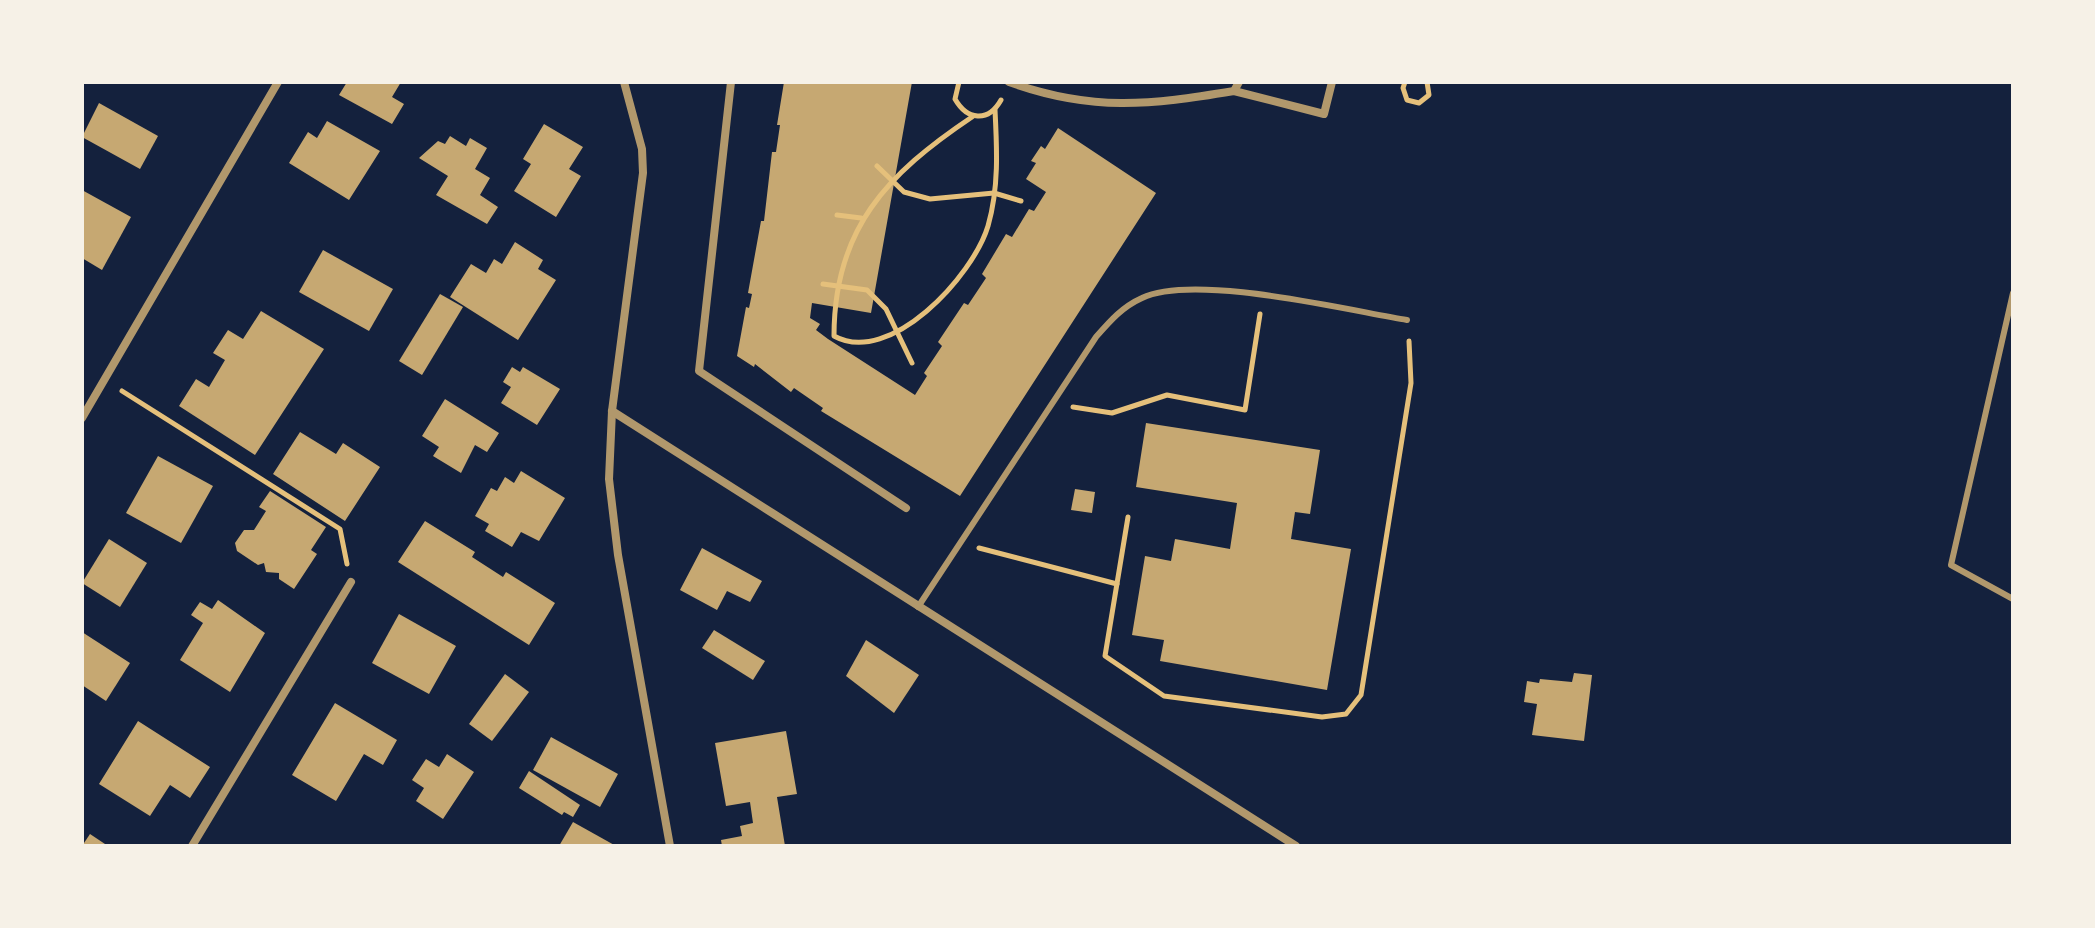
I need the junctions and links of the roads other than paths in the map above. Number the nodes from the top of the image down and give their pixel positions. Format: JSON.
{"nodes":[{"id":1,"x":278,"y":82,"type":"edge"},
{"id":2,"x":624,"y":82,"type":"edge"},
{"id":3,"x":731,"y":82,"type":"edge"},
{"id":4,"x":1332,"y":82,"type":"edge"},
{"id":5,"x":1005,"y":84,"type":"edge"},
{"id":6,"x":1236,"y":86,"type":"edge"},
{"id":7,"x":2013,"y":293,"type":"edge"},
{"id":8,"x":1407,"y":320,"type":"road end"},
{"id":9,"x":612,"y":411,"type":"junction"},
{"id":10,"x":82,"y":418,"type":"edge"},
{"id":11,"x":906,"y":508,"type":"dead end"},
{"id":12,"x":351,"y":582,"type":"road end"},
{"id":13,"x":2013,"y":599,"type":"edge"},
{"id":14,"x":918,"y":607,"type":"junction"},
{"id":15,"x":192,"y":846,"type":"edge"},
{"id":16,"x":670,"y":846,"type":"edge"},
{"id":17,"x":1296,"y":846,"type":"edge"}],
"edges":[{"from":1,"to":10,"type":"street"},
{"from":2,"to":9,"type":"street"},
{"from":3,"to":11,"type":"street"},
{"from":4,"to":6,"type":"street"},
{"from":5,"to":6,"type":"street"},
{"from":7,"to":13,"type":"lane"},
{"from":8,"to":14,"type":"lane"},
{"from":9,"to":14,"type":"street"},
{"from":9,"to":16,"type":"street"},
{"from":12,"to":15,"type":"street"},
{"from":14,"to":17,"type":"street"}]}
